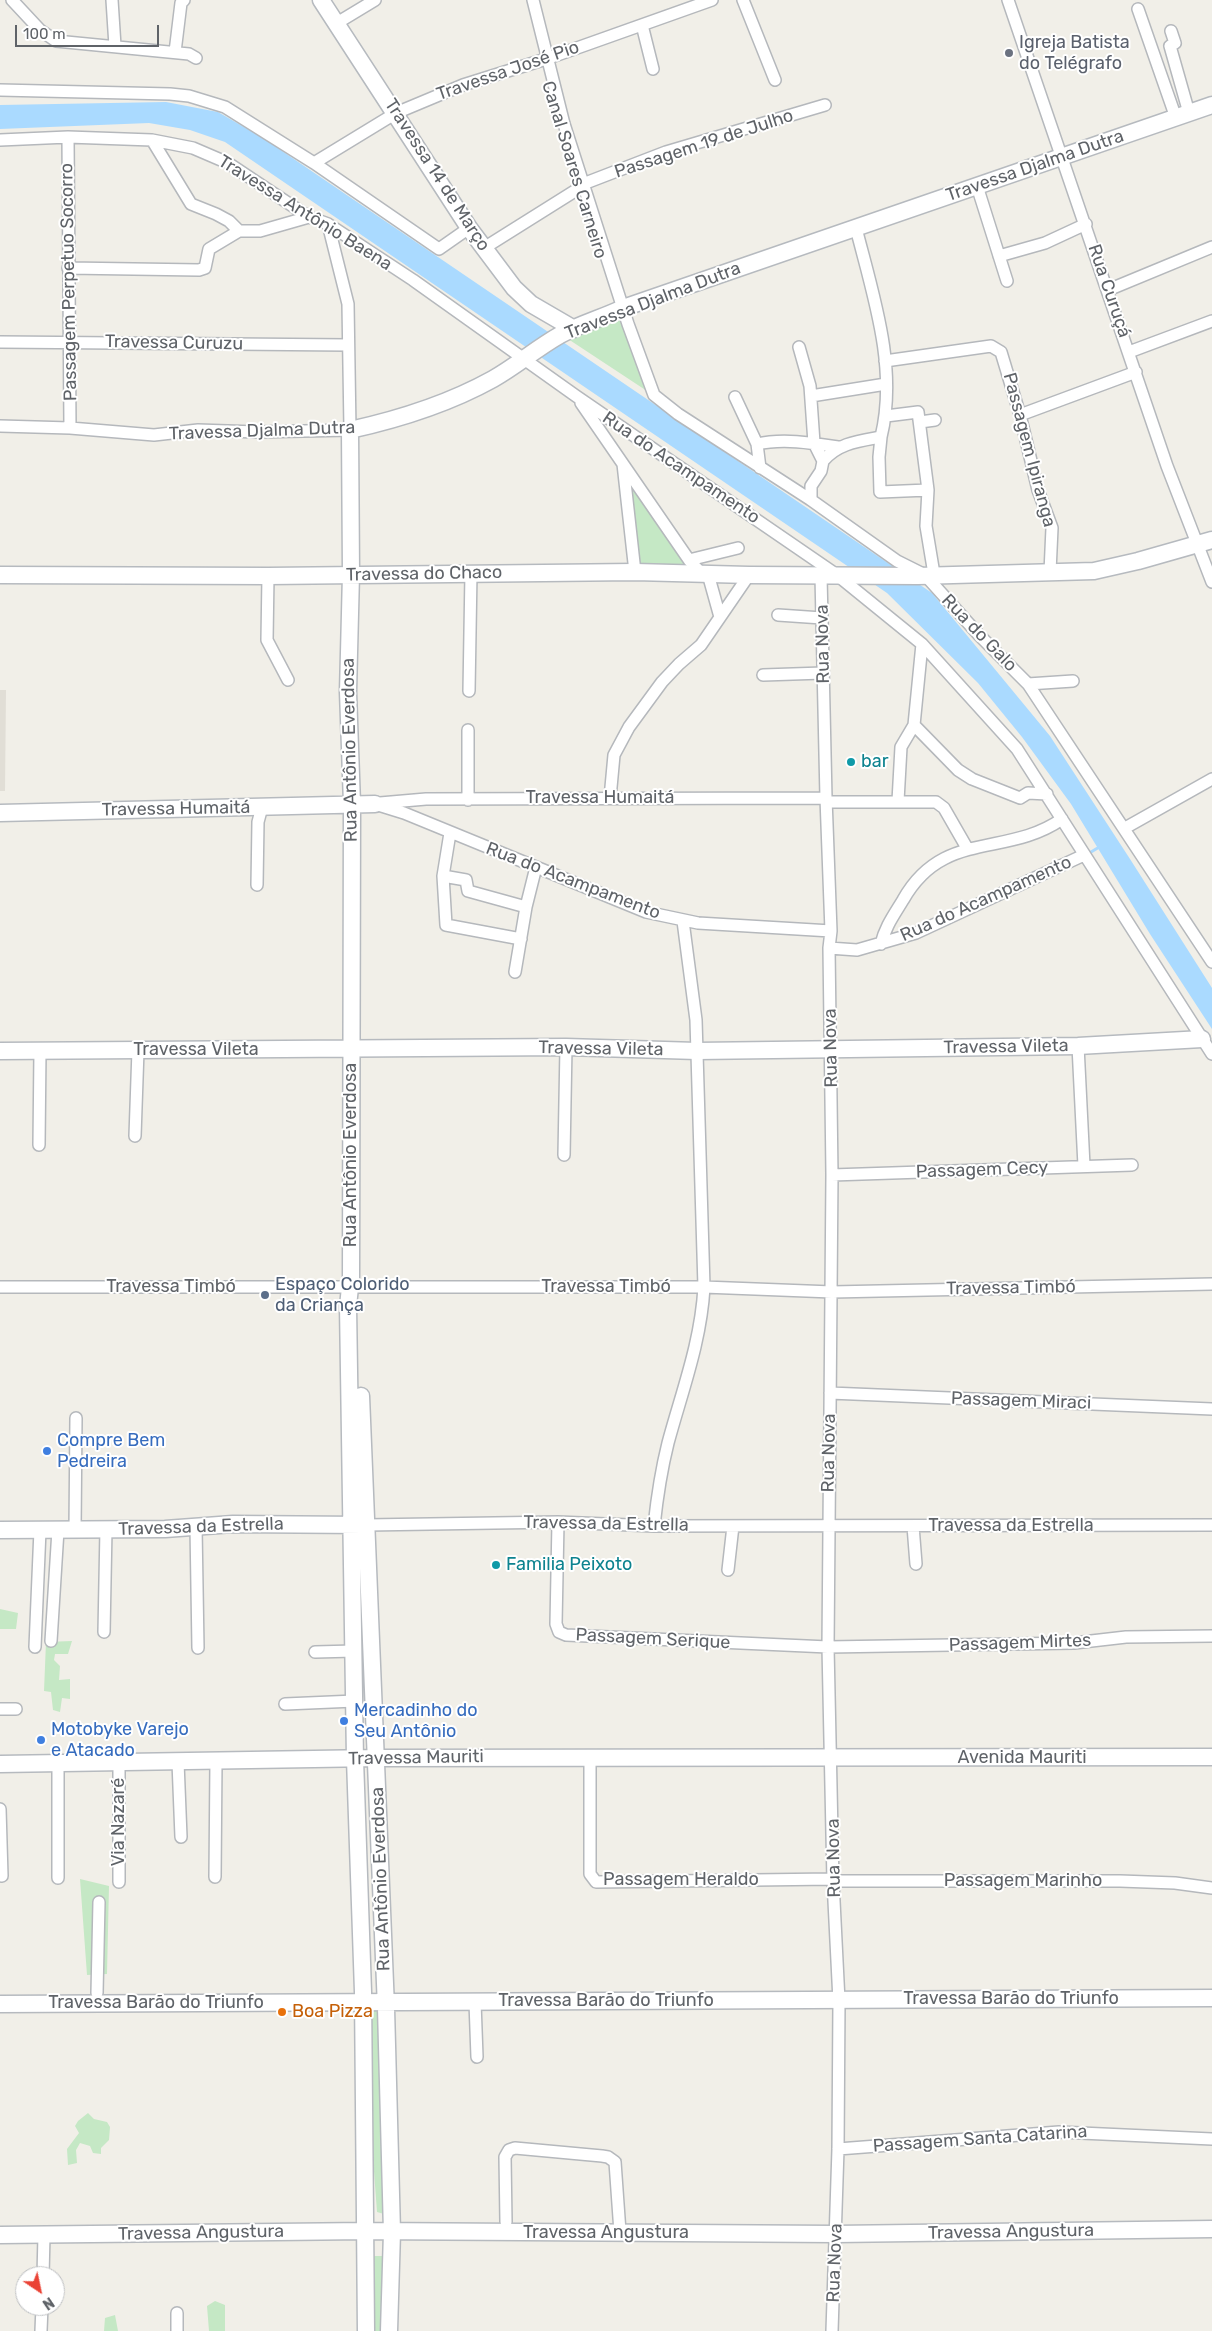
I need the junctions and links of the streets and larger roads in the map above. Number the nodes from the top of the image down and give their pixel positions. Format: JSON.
{"nodes":[{"id":1,"x":12,"y":0,"type":"edge"},
{"id":2,"x":112,"y":0,"type":"edge"},
{"id":3,"x":184,"y":0,"type":"edge"},
{"id":4,"x":321,"y":0,"type":"edge"},
{"id":5,"x":375,"y":0,"type":"edge"},
{"id":6,"x":525,"y":0,"type":"edge"},
{"id":7,"x":533,"y":0,"type":"edge"},
{"id":8,"x":712,"y":0,"type":"edge"},
{"id":9,"x":743,"y":0,"type":"edge"},
{"id":10,"x":1008,"y":0,"type":"edge"},
{"id":11,"x":1138,"y":9,"type":"dead end"},
{"id":12,"x":338,"y":23,"type":"junction"},
{"id":13,"x":642,"y":25,"type":"junction"},
{"id":14,"x":1171,"y":31,"type":"dead end"},
{"id":15,"x":115,"y":46,"type":"junction"},
{"id":16,"x":175,"y":52,"type":"junction"},
{"id":17,"x":196,"y":58,"type":"dead end"},
{"id":18,"x":543,"y":60,"type":"junction"},
{"id":19,"x":653,"y":69,"type":"dead end"},
{"id":20,"x":774,"y":80,"type":"dead end"},
{"id":21,"x":0,"y":90,"type":"edge"},
{"id":22,"x":825,"y":105,"type":"dead end"},
{"id":23,"x":1212,"y":105,"type":"edge"},
{"id":24,"x":396,"y":113,"type":"junction"},
{"id":25,"x":1182,"y":115,"type":"junction"},
{"id":26,"x":68,"y":137,"type":"junction"},
{"id":27,"x":0,"y":140,"type":"edge"},
{"id":28,"x":152,"y":140,"type":"junction"},
{"id":29,"x":1063,"y":156,"type":"junction"},
{"id":30,"x":314,"y":163,"type":"junction"},
{"id":31,"x":581,"y":186,"type":"junction"},
{"id":32,"x":977,"y":186,"type":"junction"},
{"id":33,"x":309,"y":217,"type":"junction"},
{"id":34,"x":328,"y":224,"type":"junction"},
{"id":35,"x":1086,"y":224,"type":"junction"},
{"id":36,"x":469,"y":228,"type":"junction"},
{"id":37,"x":856,"y":228,"type":"junction"},
{"id":38,"x":239,"y":231,"type":"junction"},
{"id":39,"x":1212,"y":247,"type":"edge"},
{"id":40,"x":484,"y":248,"type":"junction"},
{"id":41,"x":999,"y":256,"type":"junction"},
{"id":42,"x":68,"y":268,"type":"junction"},
{"id":43,"x":1007,"y":281,"type":"dead end"},
{"id":44,"x":1108,"y":290,"type":"junction"},
{"id":45,"x":620,"y":310,"type":"junction"},
{"id":46,"x":1212,"y":321,"type":"edge"},
{"id":47,"x":566,"y":332,"type":"junction"},
{"id":48,"x":0,"y":342,"type":"edge"},
{"id":49,"x":69,"y":342,"type":"junction"},
{"id":50,"x":348,"y":345,"type":"junction"},
{"id":51,"x":799,"y":347,"type":"dead end"},
{"id":52,"x":1129,"y":352,"type":"junction"},
{"id":53,"x":527,"y":358,"type":"junction"},
{"id":54,"x":885,"y":361,"type":"junction"},
{"id":55,"x":1136,"y":372,"type":"junction"},
{"id":56,"x":886,"y":384,"type":"junction"},
{"id":57,"x":654,"y":395,"type":"joint"},
{"id":58,"x":576,"y":396,"type":"junction"},
{"id":59,"x":811,"y":396,"type":"junction"},
{"id":60,"x":735,"y":397,"type":"dead end"},
{"id":61,"x":1020,"y":415,"type":"junction"},
{"id":62,"x":886,"y":416,"type":"junction"},
{"id":63,"x":935,"y":420,"type":"dead end"},
{"id":64,"x":920,"y":422,"type":"junction"},
{"id":65,"x":0,"y":426,"type":"edge"},
{"id":66,"x":70,"y":428,"type":"junction"},
{"id":67,"x":350,"y":430,"type":"junction"},
{"id":68,"x":881,"y":437,"type":"junction"},
{"id":69,"x":814,"y":443,"type":"junction"},
{"id":70,"x":757,"y":444,"type":"junction"},
{"id":71,"x":839,"y":447,"type":"junction"},
{"id":72,"x":823,"y":461,"type":"junction"},
{"id":73,"x":623,"y":462,"type":"junction"},
{"id":74,"x":760,"y":468,"type":"junction"},
{"id":75,"x":928,"y":490,"type":"junction"},
{"id":76,"x":811,"y":500,"type":"junction"},
{"id":77,"x":1205,"y":542,"type":"edge"},
{"id":78,"x":738,"y":548,"type":"dead end"},
{"id":79,"x":689,"y":560,"type":"junction"},
{"id":80,"x":635,"y":572,"type":"junction"},
{"id":81,"x":1050,"y":572,"type":"junction"},
{"id":82,"x":471,"y":573,"type":"junction"},
{"id":83,"x":351,"y":574,"type":"junction"},
{"id":84,"x":704,"y":574,"type":"junction"},
{"id":85,"x":0,"y":575,"type":"edge"},
{"id":86,"x":749,"y":575,"type":"junction"},
{"id":87,"x":836,"y":575,"type":"junction"},
{"id":88,"x":926,"y":575,"type":"junction"},
{"id":89,"x":268,"y":576,"type":"junction"},
{"id":90,"x":1212,"y":582,"type":"edge"},
{"id":91,"x":778,"y":615,"type":"dead end"},
{"id":92,"x":720,"y":616,"type":"junction"},
{"id":93,"x":822,"y":618,"type":"junction"},
{"id":94,"x":922,"y":644,"type":"junction"},
{"id":95,"x":823,"y":673,"type":"junction"},
{"id":96,"x":763,"y":675,"type":"dead end"},
{"id":97,"x":288,"y":680,"type":"dead end"},
{"id":98,"x":1073,"y":681,"type":"dead end"},
{"id":99,"x":1028,"y":684,"type":"junction"},
{"id":100,"x":469,"y":691,"type":"dead end"},
{"id":101,"x":914,"y":725,"type":"junction"},
{"id":102,"x":468,"y":730,"type":"dead end"},
{"id":103,"x":1212,"y":779,"type":"edge"},
{"id":104,"x":1047,"y":794,"type":"junction"},
{"id":105,"x":610,"y":798,"type":"junction"},
{"id":106,"x":468,"y":800,"type":"junction"},
{"id":107,"x":826,"y":800,"type":"junction"},
{"id":108,"x":898,"y":801,"type":"junction"},
{"id":109,"x":352,"y":804,"type":"junction"},
{"id":110,"x":375,"y":804,"type":"junction"},
{"id":111,"x":262,"y":806,"type":"junction"},
{"id":112,"x":0,"y":813,"type":"edge"},
{"id":113,"x":1062,"y":819,"type":"junction"},
{"id":114,"x":1125,"y":828,"type":"junction"},
{"id":115,"x":450,"y":832,"type":"junction"},
{"id":116,"x":967,"y":848,"type":"junction"},
{"id":117,"x":1084,"y":855,"type":"junction"},
{"id":118,"x":536,"y":867,"type":"junction"},
{"id":119,"x":443,"y":876,"type":"junction"},
{"id":120,"x":257,"y":885,"type":"dead end"},
{"id":121,"x":526,"y":907,"type":"junction"},
{"id":122,"x":683,"y":921,"type":"junction"},
{"id":123,"x":831,"y":931,"type":"junction"},
{"id":124,"x":521,"y":938,"type":"junction"},
{"id":125,"x":882,"y":944,"type":"junction"},
{"id":126,"x":829,"y":948,"type":"junction"},
{"id":127,"x":1212,"y":962,"type":"edge"},
{"id":128,"x":515,"y":972,"type":"dead end"},
{"id":129,"x":1202,"y":1039,"type":"junction"},
{"id":130,"x":1078,"y":1046,"type":"junction"},
{"id":131,"x":566,"y":1047,"type":"junction"},
{"id":132,"x":138,"y":1050,"type":"junction"},
{"id":133,"x":350,"y":1050,"type":"junction"},
{"id":134,"x":832,"y":1050,"type":"junction"},
{"id":135,"x":0,"y":1051,"type":"edge"},
{"id":136,"x":40,"y":1051,"type":"junction"},
{"id":137,"x":697,"y":1051,"type":"junction"},
{"id":138,"x":1212,"y":1054,"type":"edge"},
{"id":139,"x":135,"y":1136,"type":"dead end"},
{"id":140,"x":39,"y":1145,"type":"dead end"},
{"id":141,"x":564,"y":1155,"type":"dead end"},
{"id":142,"x":1132,"y":1165,"type":"dead end"},
{"id":143,"x":1084,"y":1166,"type":"junction"},
{"id":144,"x":832,"y":1175,"type":"junction"},
{"id":145,"x":351,"y":1284,"type":"junction"},
{"id":146,"x":1212,"y":1284,"type":"edge"},
{"id":147,"x":0,"y":1287,"type":"edge"},
{"id":148,"x":704,"y":1287,"type":"junction"},
{"id":149,"x":832,"y":1292,"type":"junction"},
{"id":150,"x":830,"y":1393,"type":"junction"},
{"id":151,"x":1212,"y":1409,"type":"edge"},
{"id":152,"x":76,"y":1418,"type":"dead end"},
{"id":153,"x":558,"y":1522,"type":"junction"},
{"id":154,"x":360,"y":1525,"type":"junction"},
{"id":155,"x":828,"y":1525,"type":"junction"},
{"id":156,"x":654,"y":1526,"type":"junction"},
{"id":157,"x":733,"y":1526,"type":"junction"},
{"id":158,"x":913,"y":1526,"type":"junction"},
{"id":159,"x":1212,"y":1526,"type":"edge"},
{"id":160,"x":196,"y":1527,"type":"junction"},
{"id":161,"x":106,"y":1529,"type":"junction"},
{"id":162,"x":0,"y":1530,"type":"edge"},
{"id":163,"x":40,"y":1530,"type":"junction"},
{"id":164,"x":58,"y":1530,"type":"junction"},
{"id":165,"x":75,"y":1530,"type":"junction"},
{"id":166,"x":916,"y":1564,"type":"dead end"},
{"id":167,"x":728,"y":1570,"type":"dead end"},
{"id":168,"x":104,"y":1632,"type":"dead end"},
{"id":169,"x":1212,"y":1636,"type":"edge"},
{"id":170,"x":51,"y":1641,"type":"dead end"},
{"id":171,"x":828,"y":1646,"type":"junction"},
{"id":172,"x":35,"y":1647,"type":"dead end"},
{"id":173,"x":198,"y":1648,"type":"dead end"},
{"id":174,"x":354,"y":1651,"type":"junction"},
{"id":175,"x":314,"y":1652,"type":"dead end"},
{"id":176,"x":355,"y":1701,"type":"junction"},
{"id":177,"x":284,"y":1704,"type":"dead end"},
{"id":178,"x":0,"y":1709,"type":"edge"},
{"id":179,"x":16,"y":1709,"type":"dead end"},
{"id":180,"x":355,"y":1726,"type":"junction"},
{"id":181,"x":375,"y":1726,"type":"junction"},
{"id":182,"x":590,"y":1757,"type":"junction"},
{"id":183,"x":1212,"y":1757,"type":"edge"},
{"id":184,"x":376,"y":1758,"type":"junction"},
{"id":185,"x":355,"y":1759,"type":"junction"},
{"id":186,"x":832,"y":1759,"type":"junction"},
{"id":187,"x":216,"y":1761,"type":"junction"},
{"id":188,"x":119,"y":1762,"type":"junction"},
{"id":189,"x":178,"y":1762,"type":"junction"},
{"id":190,"x":58,"y":1763,"type":"junction"},
{"id":191,"x":0,"y":1764,"type":"edge"},
{"id":192,"x":0,"y":1809,"type":"edge"},
{"id":193,"x":181,"y":1837,"type":"dead end"},
{"id":194,"x":2,"y":1876,"type":"dead end"},
{"id":195,"x":215,"y":1877,"type":"dead end"},
{"id":196,"x":58,"y":1878,"type":"dead end"},
{"id":197,"x":834,"y":1880,"type":"junction"},
{"id":198,"x":119,"y":1882,"type":"dead end"},
{"id":199,"x":1212,"y":1888,"type":"edge"},
{"id":200,"x":98,"y":1902,"type":"dead end"},
{"id":201,"x":1212,"y":1989,"type":"edge"},
{"id":202,"x":1177,"y":1993,"type":"junction"},
{"id":203,"x":0,"y":1994,"type":"edge"},
{"id":204,"x":97,"y":1994,"type":"junction"},
{"id":205,"x":598,"y":1996,"type":"junction"},
{"id":206,"x":839,"y":1996,"type":"junction"},
{"id":207,"x":362,"y":1997,"type":"junction"},
{"id":208,"x":386,"y":1997,"type":"junction"},
{"id":209,"x":115,"y":1998,"type":"junction"},
{"id":210,"x":1212,"y":1998,"type":"edge"},
{"id":211,"x":475,"y":2002,"type":"junction"},
{"id":212,"x":0,"y":2004,"type":"edge"},
{"id":213,"x":477,"y":2057,"type":"dead end"},
{"id":214,"x":1212,"y":2139,"type":"edge"},
{"id":215,"x":838,"y":2149,"type":"junction"},
{"id":216,"x":506,"y":2222,"type":"dead end"},
{"id":217,"x":1212,"y":2229,"type":"edge"},
{"id":218,"x":367,"y":2232,"type":"junction"},
{"id":219,"x":392,"y":2232,"type":"junction"},
{"id":220,"x":620,"y":2232,"type":"junction"},
{"id":221,"x":836,"y":2234,"type":"junction"},
{"id":222,"x":0,"y":2235,"type":"edge"},
{"id":223,"x":44,"y":2235,"type":"junction"},
{"id":224,"x":43,"y":2266,"type":"edge"},
{"id":225,"x":177,"y":2313,"type":"dead end"},
{"id":226,"x":42,"y":2316,"type":"edge"},
{"id":227,"x":41,"y":2331,"type":"edge"},
{"id":228,"x":177,"y":2331,"type":"edge"},
{"id":229,"x":366,"y":2331,"type":"edge"},
{"id":230,"x":389,"y":2331,"type":"edge"},
{"id":231,"x":832,"y":2331,"type":"edge"}],
"edges":[{"from":1,"to":15,"type":"street"},
{"from":2,"to":15,"type":"street"},
{"from":3,"to":16,"type":"street"},
{"from":4,"to":12,"type":"street","name":"Travessa 14 de Março"},
{"from":5,"to":12,"type":"street"},
{"from":6,"to":18,"type":"street","name":"Canal Soares Carneiro"},
{"from":7,"to":18,"type":"street","name":"Canal Soares Carneiro"},
{"from":8,"to":13,"type":"street","name":"Travessa José Pio"},
{"from":9,"to":20,"type":"street"},
{"from":10,"to":29,"type":"street","name":"Rua Curuçá"},
{"from":11,"to":25,"type":"street"},
{"from":12,"to":24,"type":"street","name":"Travessa 14 de Março"},
{"from":13,"to":18,"type":"street","name":"Travessa José Pio"},
{"from":13,"to":19,"type":"street"},
{"from":14,"to":25,"type":"street"},
{"from":15,"to":16,"type":"street"},
{"from":16,"to":17,"type":"street"},
{"from":18,"to":24,"type":"street","name":"Travessa José Pio"},
{"from":18,"to":31,"type":"street","name":"Canal Soares Carneiro"},
{"from":21,"to":30,"type":"street"},
{"from":22,"to":31,"type":"street","name":"Passagem 19 de Julho"},
{"from":23,"to":25,"type":"street","name":"Travessa Djalma Dutra"},
{"from":24,"to":30,"type":"street","name":"Travessa José Pio"},
{"from":24,"to":36,"type":"street","name":"Travessa 14 de Março"},
{"from":25,"to":29,"type":"street","name":"Travessa Djalma Dutra"},
{"from":26,"to":27,"type":"street","name":"Travessa Antônio Baena"},
{"from":26,"to":28,"type":"street","name":"Travessa Antônio Baena"},
{"from":26,"to":42,"type":"street","name":"Passagem Perpetuo Socorro"},
{"from":28,"to":33,"type":"street","name":"Travessa Antônio Baena"},
{"from":28,"to":38,"type":"street"},
{"from":29,"to":32,"type":"street","name":"Travessa Djalma Dutra"},
{"from":29,"to":35,"type":"street","name":"Rua Curuçá"},
{"from":30,"to":36,"type":"street"},
{"from":31,"to":40,"type":"street","name":"Passagem 19 de Julho"},
{"from":31,"to":45,"type":"street","name":"Canal Soares Carneiro"},
{"from":32,"to":37,"type":"street","name":"Travessa Djalma Dutra"},
{"from":32,"to":41,"type":"street"},
{"from":33,"to":34,"type":"street","name":"Travessa Antônio Baena"},
{"from":33,"to":38,"type":"street"},
{"from":34,"to":50,"type":"street","name":"Rua Antônio Everdosa"},
{"from":34,"to":53,"type":"street","name":"Travessa Antônio Baena"},
{"from":35,"to":41,"type":"street"},
{"from":35,"to":44,"type":"street","name":"Rua Curuçá"},
{"from":36,"to":40,"type":"street","name":"Travessa 14 de Março"},
{"from":37,"to":45,"type":"street","name":"Travessa Djalma Dutra"},
{"from":37,"to":54,"type":"street"},
{"from":38,"to":42,"type":"street"},
{"from":39,"to":44,"type":"street"},
{"from":40,"to":47,"type":"street","name":"Travessa 14 de Março"},
{"from":41,"to":43,"type":"street"},
{"from":42,"to":49,"type":"street","name":"Passagem Perpetuo Socorro"},
{"from":44,"to":52,"type":"street","name":"Rua Curuçá"},
{"from":45,"to":47,"type":"street","name":"Travessa Djalma Dutra"},
{"from":45,"to":57,"type":"street","name":"Canal Soares Carneiro"},
{"from":46,"to":52,"type":"street"},
{"from":47,"to":53,"type":"street","name":"Travessa Djalma Dutra"},
{"from":48,"to":49,"type":"street","name":"Travessa Curuzu"},
{"from":49,"to":50,"type":"street","name":"Travessa Curuzu"},
{"from":49,"to":66,"type":"street","name":"Passagem Perpetuo Socorro"},
{"from":50,"to":67,"type":"street","name":"Rua Antônio Everdosa"},
{"from":51,"to":59,"type":"street"},
{"from":52,"to":55,"type":"street","name":"Rua Curuçá"},
{"from":53,"to":58,"type":"street","name":"Rua do Acampamento"},
{"from":53,"to":67,"type":"street","name":"Travessa Djalma Dutra"},
{"from":54,"to":56,"type":"street"},
{"from":54,"to":61,"type":"street","name":"Passagem Ipiranga"},
{"from":55,"to":61,"type":"street"},
{"from":55,"to":77,"type":"street","name":"Rua Curuçá"},
{"from":56,"to":59,"type":"street"},
{"from":56,"to":62,"type":"street"},
{"from":57,"to":74,"type":"street","name":"Rua do Galo"},
{"from":58,"to":73,"type":"street"},
{"from":58,"to":87,"type":"street","name":"Rua do Acampamento"},
{"from":59,"to":69,"type":"street"},
{"from":60,"to":70,"type":"street"},
{"from":61,"to":81,"type":"street","name":"Passagem Ipiranga"},
{"from":62,"to":64,"type":"street"},
{"from":62,"to":68,"type":"street"},
{"from":63,"to":64,"type":"street"},
{"from":64,"to":75,"type":"street"},
{"from":65,"to":66,"type":"street","name":"Travessa Djalma Dutra"},
{"from":66,"to":67,"type":"street","name":"Travessa Djalma Dutra"},
{"from":67,"to":83,"type":"street","name":"Rua Antônio Everdosa"},
{"from":68,"to":71,"type":"street"},
{"from":68,"to":75,"type":"street"},
{"from":69,"to":70,"type":"street"},
{"from":69,"to":71,"type":"street"},
{"from":69,"to":72,"type":"street"},
{"from":70,"to":74,"type":"street"},
{"from":71,"to":72,"type":"street"},
{"from":72,"to":76,"type":"street"},
{"from":73,"to":79,"type":"street"},
{"from":73,"to":80,"type":"street"},
{"from":74,"to":76,"type":"street","name":"Rua do Galo"},
{"from":75,"to":88,"type":"street"},
{"from":76,"to":88,"type":"street","name":"Rua do Galo"},
{"from":77,"to":81,"type":"street","name":"Travessa do Chaco"},
{"from":77,"to":90,"type":"street","name":"Rua Curuçá"},
{"from":78,"to":79,"type":"street"},
{"from":79,"to":84,"type":"street"},
{"from":80,"to":82,"type":"street","name":"Travessa do Chaco"},
{"from":80,"to":84,"type":"street","name":"Travessa do Chaco"},
{"from":81,"to":88,"type":"street","name":"Travessa do Chaco"},
{"from":82,"to":83,"type":"street","name":"Travessa do Chaco"},
{"from":82,"to":100,"type":"street"},
{"from":83,"to":89,"type":"street","name":"Travessa do Chaco"},
{"from":83,"to":109,"type":"street","name":"Rua Antônio Everdosa"},
{"from":84,"to":86,"type":"street","name":"Travessa do Chaco"},
{"from":84,"to":92,"type":"street"},
{"from":85,"to":89,"type":"street","name":"Travessa do Chaco"},
{"from":86,"to":87,"type":"street","name":"Travessa do Chaco"},
{"from":86,"to":92,"type":"street"},
{"from":87,"to":88,"type":"street","name":"Travessa do Chaco"},
{"from":87,"to":93,"type":"street","name":"Rua Nova"},
{"from":87,"to":94,"type":"street","name":"Rua do Acampamento"},
{"from":88,"to":99,"type":"street","name":"Rua do Galo"},
{"from":89,"to":97,"type":"street"},
{"from":91,"to":93,"type":"street"},
{"from":92,"to":105,"type":"street"},
{"from":93,"to":95,"type":"street","name":"Rua Nova"},
{"from":94,"to":101,"type":"street"},
{"from":94,"to":104,"type":"street","name":"Rua do Acampamento"},
{"from":95,"to":96,"type":"street"},
{"from":95,"to":107,"type":"street","name":"Rua Nova"},
{"from":98,"to":99,"type":"street"},
{"from":99,"to":114,"type":"street","name":"Rua do Galo"},
{"from":101,"to":104,"type":"street"},
{"from":101,"to":108,"type":"street"},
{"from":102,"to":106,"type":"street"},
{"from":103,"to":114,"type":"street"},
{"from":104,"to":113,"type":"street","name":"Rua do Acampamento"},
{"from":105,"to":106,"type":"street","name":"Travessa Humaitá"},
{"from":105,"to":107,"type":"street","name":"Travessa Humaitá"},
{"from":106,"to":110,"type":"street","name":"Travessa Humaitá"},
{"from":107,"to":108,"type":"street","name":"Travessa Humaitá"},
{"from":107,"to":123,"type":"street","name":"Rua Nova"},
{"from":108,"to":116,"type":"street","name":"Travessa Humaitá"},
{"from":109,"to":110,"type":"street","name":"Rua do Acampamento"},
{"from":109,"to":111,"type":"street","name":"Travessa Humaitá"},
{"from":109,"to":133,"type":"street","name":"Rua Antônio Everdosa"},
{"from":110,"to":115,"type":"street","name":"Rua do Acampamento"},
{"from":111,"to":112,"type":"street","name":"Travessa Humaitá"},
{"from":111,"to":120,"type":"street"},
{"from":113,"to":116,"type":"street"},
{"from":113,"to":117,"type":"street","name":"Rua do Acampamento"},
{"from":114,"to":127,"type":"street","name":"Rua do Galo"},
{"from":115,"to":118,"type":"street","name":"Rua do Acampamento"},
{"from":115,"to":119,"type":"street"},
{"from":116,"to":125,"type":"street"},
{"from":117,"to":125,"type":"street","name":"Rua do Acampamento"},
{"from":117,"to":129,"type":"street","name":"Rua do Acampamento"},
{"from":118,"to":121,"type":"street"},
{"from":118,"to":122,"type":"street","name":"Rua do Acampamento"},
{"from":119,"to":121,"type":"street"},
{"from":119,"to":124,"type":"street"},
{"from":121,"to":124,"type":"street"},
{"from":122,"to":123,"type":"street","name":"Rua do Acampamento"},
{"from":122,"to":137,"type":"street"},
{"from":123,"to":126,"type":"street","name":"Rua Nova"},
{"from":124,"to":128,"type":"street"},
{"from":125,"to":126,"type":"street","name":"Rua do Acampamento"},
{"from":126,"to":134,"type":"street","name":"Rua Nova"},
{"from":129,"to":130,"type":"street","name":"Travessa Vileta"},
{"from":129,"to":138,"type":"street","name":"Rua do Acampamento"},
{"from":130,"to":134,"type":"street","name":"Travessa Vileta"},
{"from":130,"to":143,"type":"street"},
{"from":131,"to":133,"type":"street","name":"Travessa Vileta"},
{"from":131,"to":137,"type":"street","name":"Travessa Vileta"},
{"from":131,"to":141,"type":"street"},
{"from":132,"to":133,"type":"street","name":"Travessa Vileta"},
{"from":132,"to":136,"type":"street","name":"Travessa Vileta"},
{"from":132,"to":139,"type":"street"},
{"from":133,"to":145,"type":"street","name":"Rua Antônio Everdosa"},
{"from":134,"to":137,"type":"street","name":"Travessa Vileta"},
{"from":134,"to":144,"type":"street","name":"Rua Nova"},
{"from":135,"to":136,"type":"street","name":"Travessa Vileta"},
{"from":136,"to":140,"type":"street"},
{"from":137,"to":148,"type":"street"},
{"from":142,"to":143,"type":"street","name":"Passagem Cecy"},
{"from":143,"to":144,"type":"street","name":"Passagem Cecy"},
{"from":144,"to":149,"type":"street","name":"Rua Nova"},
{"from":145,"to":147,"type":"street","name":"Travessa Timbó"},
{"from":145,"to":148,"type":"street","name":"Travessa Timbó"},
{"from":145,"to":154,"type":"street","name":"Rua Antônio Everdosa"},
{"from":146,"to":149,"type":"street","name":"Travessa Timbó"},
{"from":148,"to":149,"type":"street","name":"Travessa Timbó"},
{"from":148,"to":156,"type":"street"},
{"from":149,"to":150,"type":"street","name":"Rua Nova"},
{"from":150,"to":151,"type":"street","name":"Passagem Miraci"},
{"from":150,"to":155,"type":"street","name":"Rua Nova"},
{"from":152,"to":165,"type":"street"},
{"from":153,"to":154,"type":"street","name":"Travessa da Estrella"},
{"from":153,"to":156,"type":"street","name":"Travessa da Estrella"},
{"from":153,"to":171,"type":"street","name":"Passagem Serique"},
{"from":154,"to":160,"type":"street","name":"Travessa da Estrella"},
{"from":154,"to":174,"type":"street","name":"Rua Antônio Everdosa"},
{"from":154,"to":181,"type":"street","name":"Rua Antônio Everdosa"},
{"from":155,"to":157,"type":"street","name":"Travessa da Estrella"},
{"from":155,"to":158,"type":"street","name":"Travessa da Estrella"},
{"from":155,"to":171,"type":"street","name":"Rua Nova"},
{"from":156,"to":157,"type":"street","name":"Travessa da Estrella"},
{"from":157,"to":167,"type":"street"},
{"from":158,"to":159,"type":"street","name":"Travessa da Estrella"},
{"from":158,"to":166,"type":"street"},
{"from":160,"to":161,"type":"street","name":"Travessa da Estrella"},
{"from":160,"to":173,"type":"street"},
{"from":161,"to":165,"type":"street","name":"Travessa da Estrella"},
{"from":161,"to":168,"type":"street"},
{"from":162,"to":163,"type":"street","name":"Travessa da Estrella"},
{"from":163,"to":164,"type":"street","name":"Travessa da Estrella"},
{"from":163,"to":172,"type":"street"},
{"from":164,"to":165,"type":"street","name":"Travessa da Estrella"},
{"from":164,"to":170,"type":"street"},
{"from":169,"to":171,"type":"street","name":"Passagem Mirtes"},
{"from":171,"to":186,"type":"street","name":"Rua Nova"},
{"from":174,"to":175,"type":"street"},
{"from":174,"to":176,"type":"street","name":"Rua Antônio Everdosa"},
{"from":176,"to":177,"type":"street"},
{"from":176,"to":180,"type":"street","name":"Rua Antônio Everdosa"},
{"from":178,"to":179,"type":"street"},
{"from":180,"to":181,"type":"street"},
{"from":180,"to":185,"type":"street","name":"Rua Antônio Everdosa"},
{"from":181,"to":184,"type":"street","name":"Rua Antônio Everdosa"},
{"from":182,"to":184,"type":"street","name":"Travessa Mauriti"},
{"from":182,"to":186,"type":"street","name":"Travessa Mauriti"},
{"from":182,"to":197,"type":"street","name":"Passagem Heraldo"},
{"from":183,"to":186,"type":"street","name":"Avenida Mauriti"},
{"from":184,"to":185,"type":"street","name":"Travessa Mauriti"},
{"from":184,"to":208,"type":"street","name":"Rua Antônio Everdosa"},
{"from":185,"to":187,"type":"street","name":"Travessa Mauriti"},
{"from":185,"to":207,"type":"street","name":"Rua Antônio Everdosa"},
{"from":186,"to":197,"type":"street","name":"Rua Nova"},
{"from":187,"to":189,"type":"street","name":"Travessa Mauriti"},
{"from":187,"to":195,"type":"street"},
{"from":188,"to":189,"type":"street","name":"Travessa Mauriti"},
{"from":188,"to":190,"type":"street","name":"Travessa Mauriti"},
{"from":188,"to":198,"type":"street","name":"Via Nazaré"},
{"from":189,"to":193,"type":"street"},
{"from":190,"to":191,"type":"street","name":"Travessa Mauriti"},
{"from":190,"to":196,"type":"street"},
{"from":192,"to":194,"type":"street"},
{"from":197,"to":199,"type":"street","name":"Passagem Marinho"},
{"from":197,"to":206,"type":"street","name":"Rua Nova"},
{"from":200,"to":204,"type":"street"},
{"from":201,"to":202,"type":"street","name":"Travessa Barão do Triunfo"},
{"from":202,"to":206,"type":"street","name":"Travessa Barão do Triunfo"},
{"from":202,"to":210,"type":"street","name":"Travessa Barão do Triunfo"},
{"from":203,"to":204,"type":"street","name":"Travessa Barão do Triunfo"},
{"from":204,"to":209,"type":"street","name":"Travessa Barão do Triunfo"},
{"from":205,"to":206,"type":"street","name":"Travessa Barão do Triunfo"},
{"from":205,"to":208,"type":"street","name":"Travessa Barão do Triunfo"},
{"from":205,"to":211,"type":"street","name":"Travessa Barão do Triunfo"},
{"from":206,"to":215,"type":"street","name":"Rua Nova"},
{"from":207,"to":208,"type":"street","name":"Travessa Barão do Triunfo"},
{"from":207,"to":209,"type":"street","name":"Travessa Barão do Triunfo"},
{"from":207,"to":218,"type":"street","name":"Rua Antônio Everdosa"},
{"from":208,"to":211,"type":"street","name":"Travessa Barão do Triunfo"},
{"from":208,"to":219,"type":"street","name":"Rua Antônio Everdosa"},
{"from":209,"to":212,"type":"street","name":"Travessa Barão do Triunfo"},
{"from":211,"to":213,"type":"street"},
{"from":214,"to":215,"type":"street","name":"Passagem Santa Catarina"},
{"from":215,"to":221,"type":"street","name":"Rua Nova"},
{"from":216,"to":220,"type":"street"},
{"from":217,"to":221,"type":"street","name":"Travessa Angustura"},
{"from":218,"to":219,"type":"street","name":"Travessa Angustura"},
{"from":218,"to":223,"type":"street","name":"Travessa Angustura"},
{"from":218,"to":229,"type":"street","name":"Rua Antônio Everdosa"},
{"from":219,"to":220,"type":"street","name":"Travessa Angustura"},
{"from":219,"to":230,"type":"street","name":"Rua Antônio Everdosa"},
{"from":220,"to":221,"type":"street","name":"Travessa Angustura"},
{"from":221,"to":231,"type":"street","name":"Rua Nova"},
{"from":222,"to":223,"type":"street","name":"Travessa Angustura"},
{"from":223,"to":224,"type":"street"},
{"from":225,"to":228,"type":"street"},
{"from":226,"to":227,"type":"street"}]}
